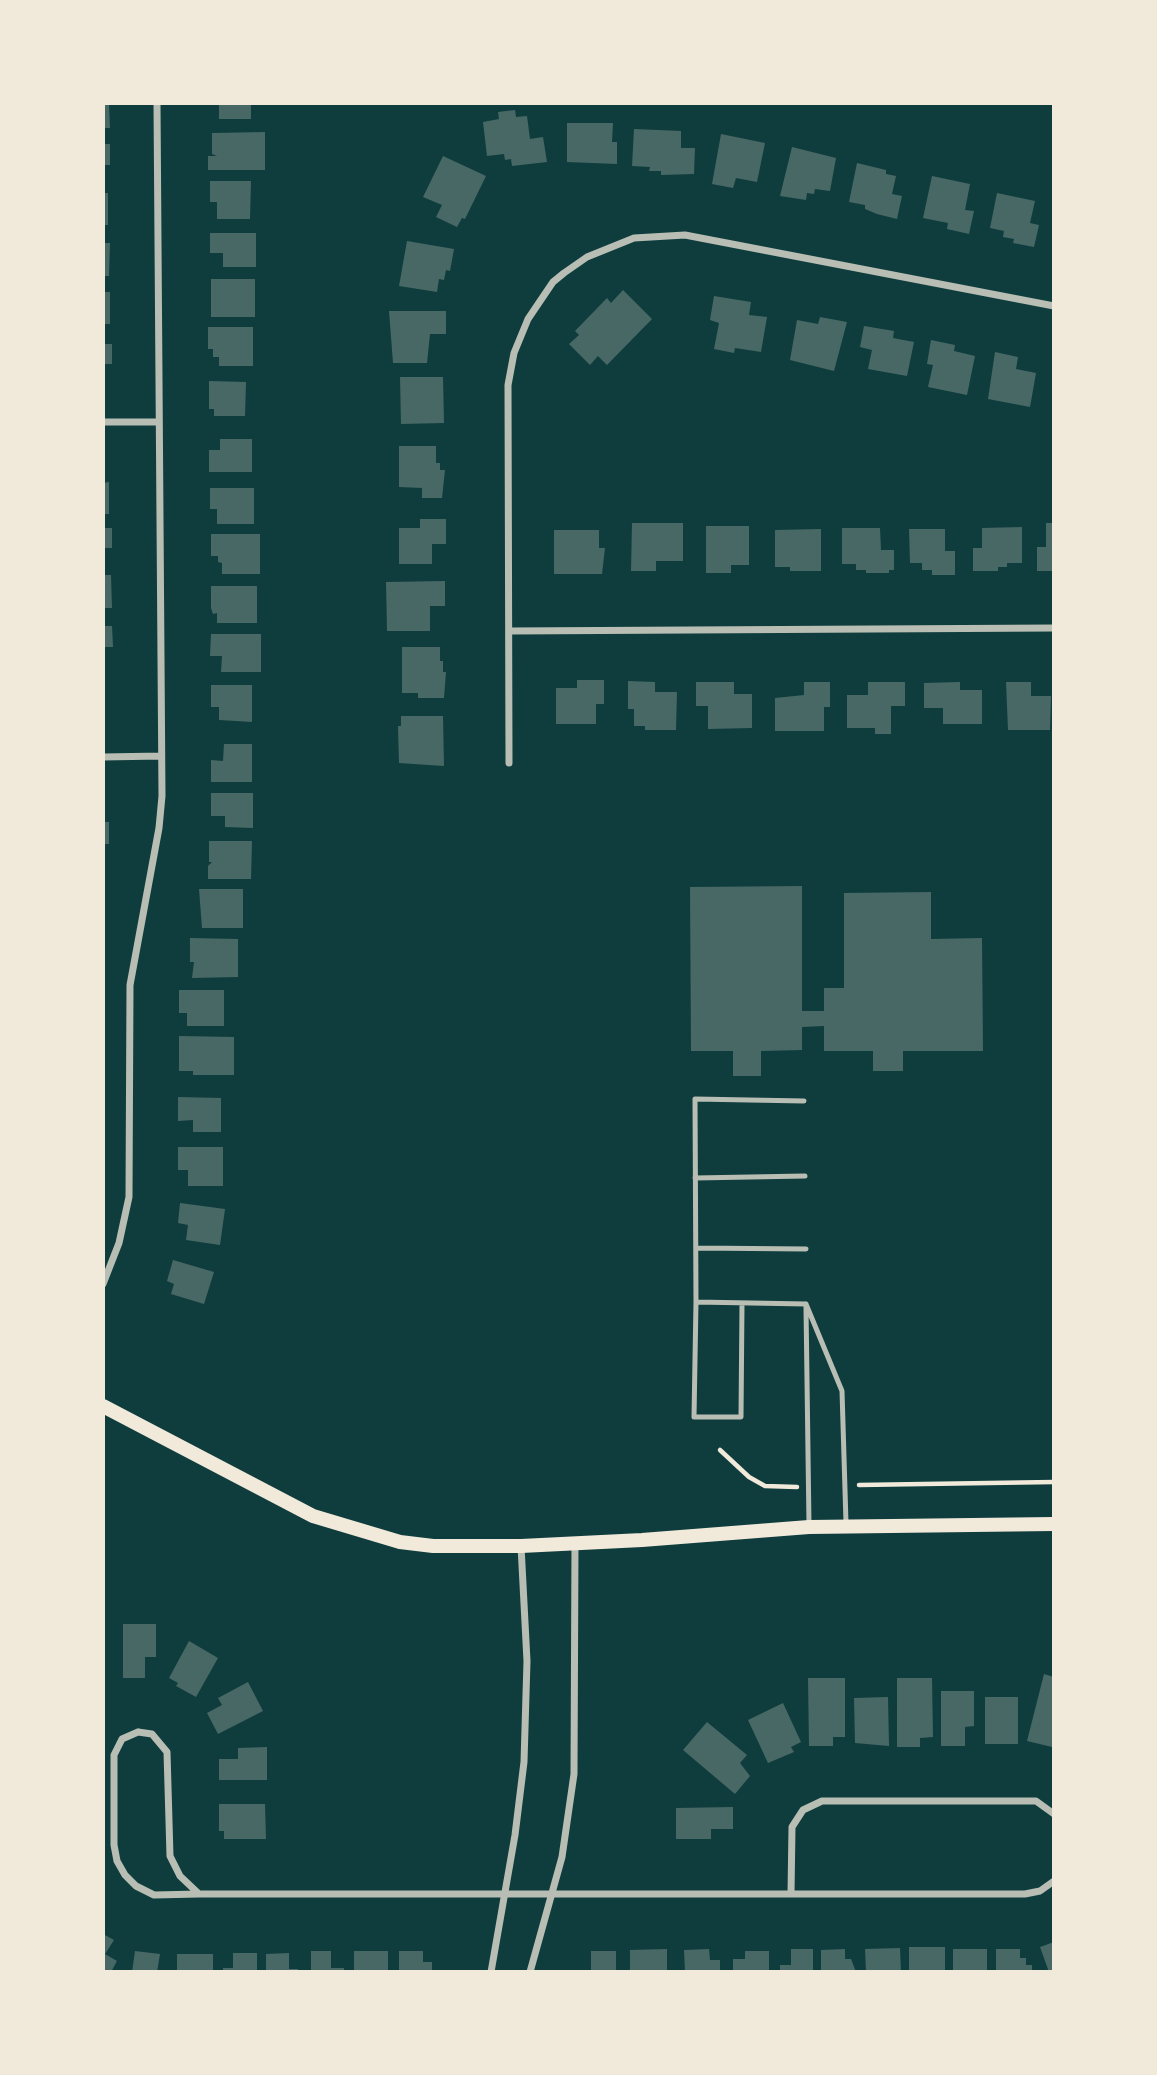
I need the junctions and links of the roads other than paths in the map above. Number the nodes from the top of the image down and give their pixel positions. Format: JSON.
{"nodes":[{"id":1,"x":157,"y":103,"type":"edge"},
{"id":2,"x":1054,"y":306,"type":"edge"},
{"id":3,"x":103,"y":422,"type":"edge"},
{"id":4,"x":159,"y":422,"type":"junction"},
{"id":5,"x":1054,"y":628,"type":"edge"},
{"id":6,"x":509,"y":631,"type":"junction"},
{"id":7,"x":161,"y":756,"type":"junction"},
{"id":8,"x":103,"y":757,"type":"edge"},
{"id":9,"x":509,"y":763,"type":"dead end"},
{"id":10,"x":804,"y":1101,"type":"dead end"},
{"id":11,"x":805,"y":1176,"type":"dead end"},
{"id":12,"x":695,"y":1178,"type":"junction"},
{"id":13,"x":696,"y":1248,"type":"junction"},
{"id":14,"x":806,"y":1249,"type":"dead end"},
{"id":15,"x":103,"y":1284,"type":"edge"},
{"id":16,"x":696,"y":1302,"type":"junction"},
{"id":17,"x":742,"y":1304,"type":"junction"},
{"id":18,"x":806,"y":1304,"type":"junction"},
{"id":19,"x":103,"y":1406,"type":"edge"},
{"id":20,"x":1054,"y":1524,"type":"edge"},
{"id":21,"x":809,"y":1527,"type":"junction"},
{"id":22,"x":846,"y":1527,"type":"junction"},
{"id":23,"x":575,"y":1544,"type":"junction"},
{"id":24,"x":521,"y":1546,"type":"junction"},
{"id":25,"x":1054,"y":1814,"type":"edge"},
{"id":26,"x":1054,"y":1881,"type":"edge"},
{"id":27,"x":200,"y":1894,"type":"junction"},
{"id":28,"x":791,"y":1894,"type":"junction"},
{"id":29,"x":552,"y":1895,"type":"junction"},
{"id":30,"x":504,"y":1896,"type":"junction"},
{"id":31,"x":491,"y":1972,"type":"edge"},
{"id":32,"x":530,"y":1972,"type":"edge"}],
"edges":[{"from":1,"to":4,"type":"street"},
{"from":2,"to":6,"type":"street"},
{"from":3,"to":4,"type":"street"},
{"from":4,"to":7,"type":"street"},
{"from":5,"to":6,"type":"street"},
{"from":6,"to":9,"type":"street"},
{"from":7,"to":8,"type":"street"},
{"from":7,"to":15,"type":"street"},
{"from":10,"to":12,"type":"lane"},
{"from":11,"to":12,"type":"lane"},
{"from":12,"to":13,"type":"lane"},
{"from":13,"to":14,"type":"lane"},
{"from":13,"to":16,"type":"lane"},
{"from":16,"to":17,"type":"lane"},
{"from":16,"to":17,"type":"lane"},
{"from":17,"to":18,"type":"lane"},
{"from":18,"to":21,"type":"lane"},
{"from":18,"to":22,"type":"lane"},
{"from":19,"to":24,"type":"main road"},
{"from":20,"to":22,"type":"main road"},
{"from":21,"to":22,"type":"main road"},
{"from":21,"to":23,"type":"main road"},
{"from":23,"to":24,"type":"main road"},
{"from":23,"to":29,"type":"street"},
{"from":24,"to":30,"type":"street"},
{"from":25,"to":28,"type":"street"},
{"from":26,"to":28,"type":"street"},
{"from":27,"to":27,"type":"street"},
{"from":27,"to":30,"type":"street"},
{"from":28,"to":29,"type":"street"},
{"from":29,"to":30,"type":"street"},
{"from":29,"to":32,"type":"street"},
{"from":30,"to":31,"type":"street"}]}
